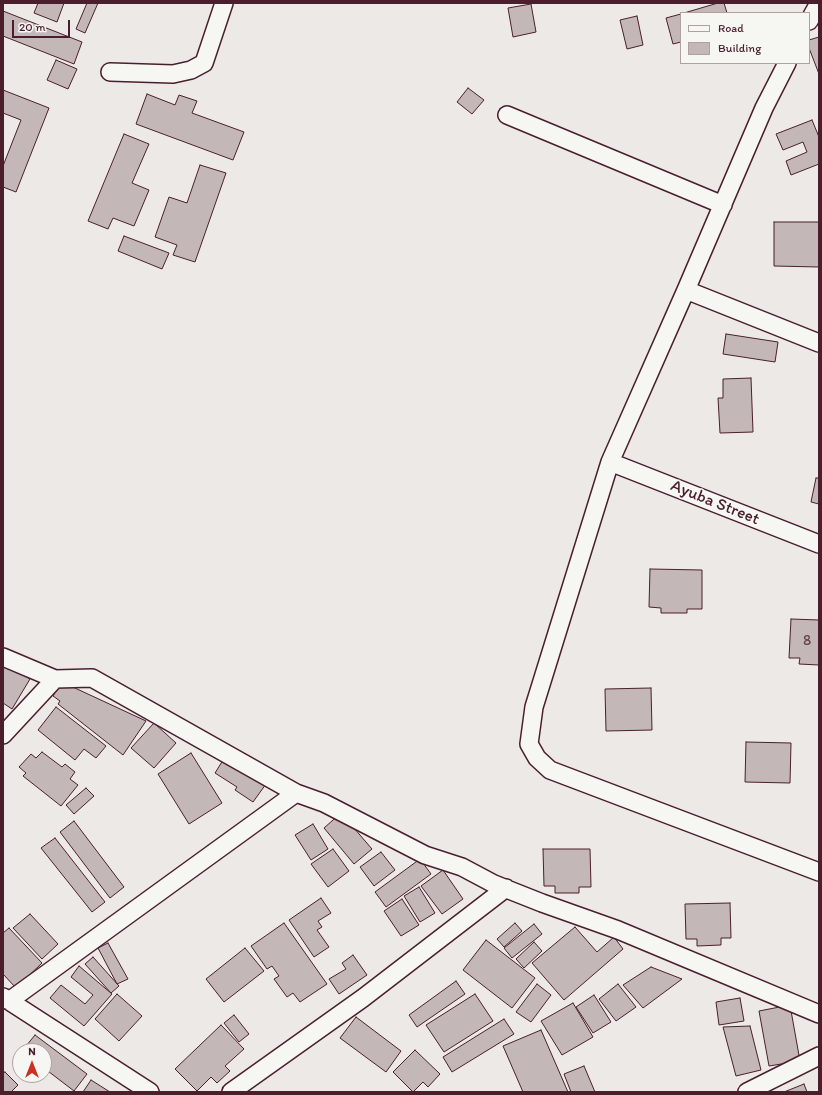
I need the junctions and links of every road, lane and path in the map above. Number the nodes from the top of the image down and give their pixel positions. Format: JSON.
{"nodes":[{"id":1,"x":224,"y":3,"type":"edge"},
{"id":2,"x":818,"y":3,"type":"edge"},
{"id":3,"x":810,"y":19,"type":"edge"},
{"id":4,"x":786,"y":64,"type":"edge"},
{"id":5,"x":110,"y":72,"type":"dead end"},
{"id":6,"x":507,"y":114,"type":"dead end"},
{"id":7,"x":722,"y":205,"type":"junction"},
{"id":8,"x":686,"y":290,"type":"junction"},
{"id":9,"x":819,"y":343,"type":"edge"},
{"id":10,"x":610,"y":462,"type":"junction"},
{"id":11,"x":819,"y":544,"type":"edge"},
{"id":12,"x":3,"y":657,"type":"edge"},
{"id":13,"x":55,"y":679,"type":"junction"},
{"id":14,"x":3,"y":735,"type":"edge"},
{"id":15,"x":296,"y":792,"type":"junction"},
{"id":16,"x":819,"y":872,"type":"edge"},
{"id":17,"x":506,"y":888,"type":"junction"},
{"id":18,"x":6,"y":999,"type":"edge"},
{"id":19,"x":819,"y":1014,"type":"edge"},
{"id":20,"x":819,"y":1056,"type":"edge"},
{"id":21,"x":150,"y":1092,"type":"edge"},
{"id":22,"x":231,"y":1092,"type":"edge"},
{"id":23,"x":747,"y":1092,"type":"edge"}],
"edges":[{"from":1,"to":5,"type":"street"},
{"from":2,"to":3,"type":"street"},
{"from":4,"to":7,"type":"street"},
{"from":6,"to":7,"type":"street"},
{"from":7,"to":8,"type":"street"},
{"from":8,"to":9,"type":"street"},
{"from":8,"to":10,"type":"street"},
{"from":10,"to":11,"type":"street","name":"Ayuba Street"},
{"from":10,"to":16,"type":"street"},
{"from":12,"to":13,"type":"street"},
{"from":13,"to":14,"type":"street"},
{"from":13,"to":15,"type":"street"},
{"from":15,"to":17,"type":"street"},
{"from":15,"to":18,"type":"street"},
{"from":17,"to":19,"type":"street"},
{"from":17,"to":22,"type":"street"},
{"from":18,"to":21,"type":"street"},
{"from":20,"to":23,"type":"street"}]}
